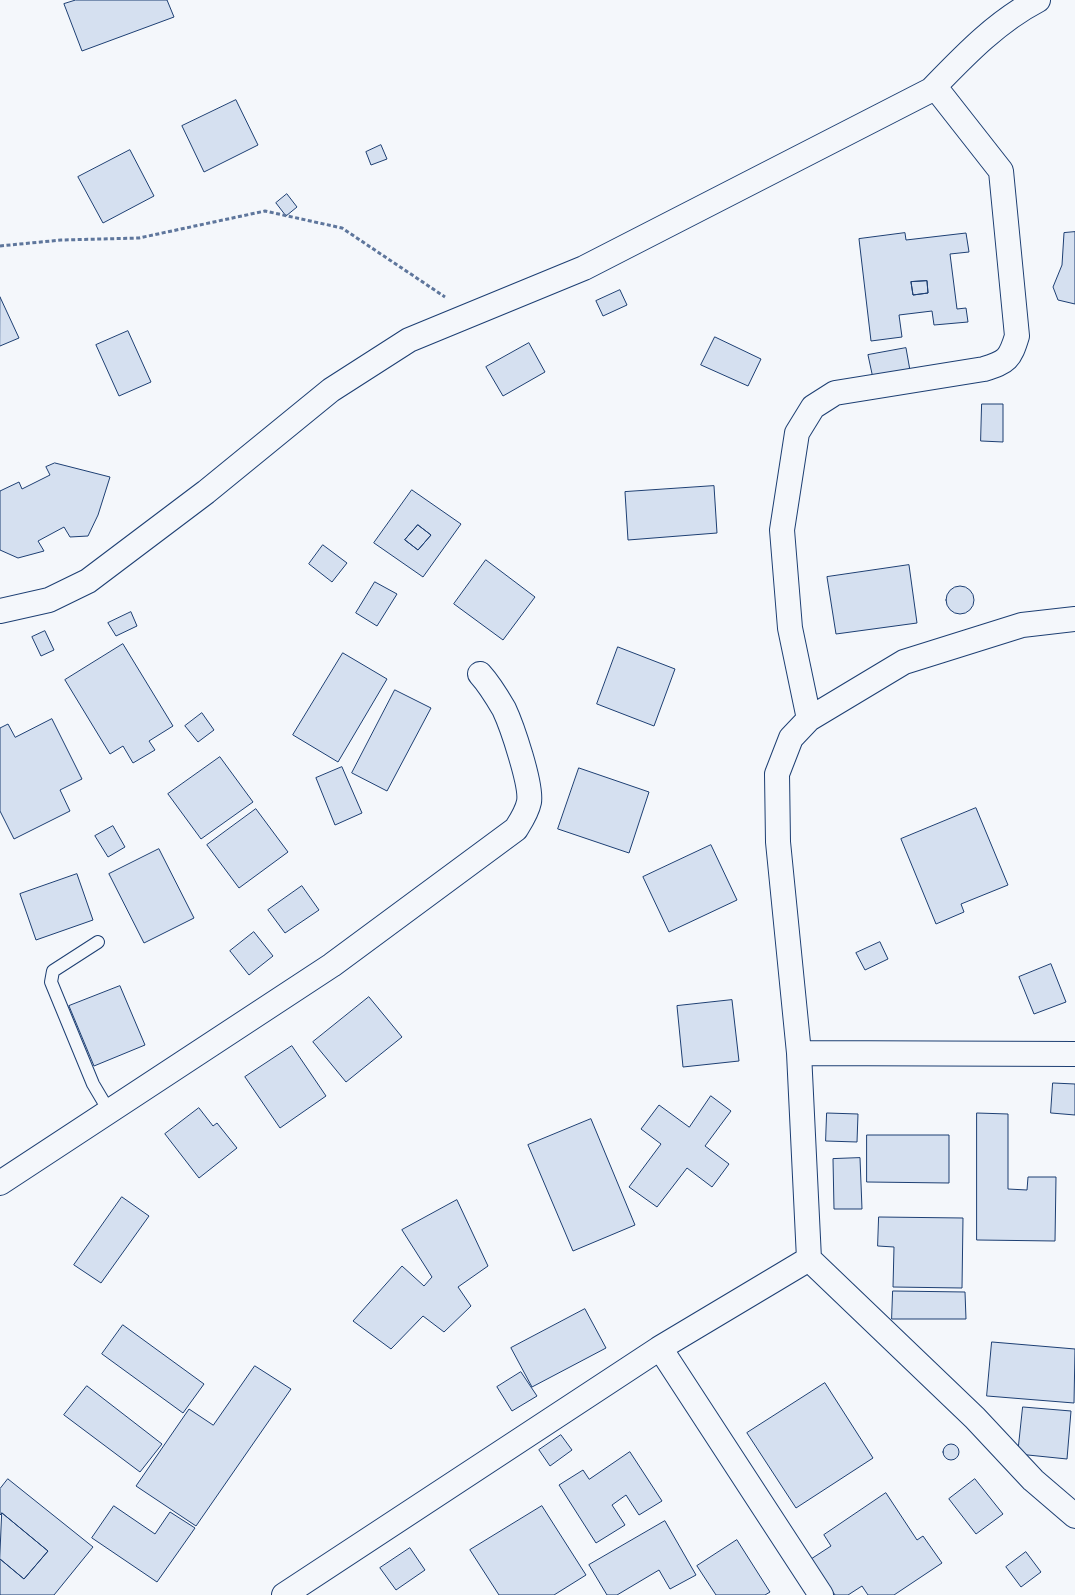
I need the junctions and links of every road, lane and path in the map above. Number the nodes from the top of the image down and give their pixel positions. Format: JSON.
{"nodes":[{"id":1,"x":1038,"y":0,"type":"edge"},
{"id":2,"x":931,"y":90,"type":"junction"},
{"id":3,"x":0,"y":246,"type":"edge"},
{"id":4,"x":471,"y":314,"type":"junction"},
{"id":5,"x":0,"y":611,"type":"edge"},
{"id":6,"x":1075,"y":619,"type":"edge"},
{"id":7,"x":480,"y":674,"type":"dead end"},
{"id":8,"x":809,"y":719,"type":"junction"},
{"id":9,"x":98,"y":942,"type":"dead end"},
{"id":10,"x":799,"y":1053,"type":"junction"},
{"id":11,"x":1075,"y":1054,"type":"edge"},
{"id":12,"x":109,"y":1111,"type":"junction"},
{"id":13,"x":0,"y":1183,"type":"edge"},
{"id":14,"x":809,"y":1259,"type":"junction"},
{"id":15,"x":660,"y":1348,"type":"junction"},
{"id":16,"x":1075,"y":1516,"type":"edge"},
{"id":17,"x":284,"y":1595,"type":"edge"},
{"id":18,"x":821,"y":1595,"type":"edge"}],
"edges":[{"from":1,"to":2,"type":"street"},
{"from":2,"to":4,"type":"street"},
{"from":2,"to":8,"type":"street"},
{"from":3,"to":4,"type":"path"},
{"from":4,"to":5,"type":"street"},
{"from":6,"to":8,"type":"street"},
{"from":7,"to":12,"type":"street"},
{"from":8,"to":10,"type":"street"},
{"from":9,"to":12,"type":"lane"},
{"from":10,"to":11,"type":"street"},
{"from":10,"to":14,"type":"street"},
{"from":12,"to":13,"type":"street"},
{"from":14,"to":15,"type":"street"},
{"from":14,"to":16,"type":"street"},
{"from":15,"to":17,"type":"street"},
{"from":15,"to":18,"type":"street"}]}
